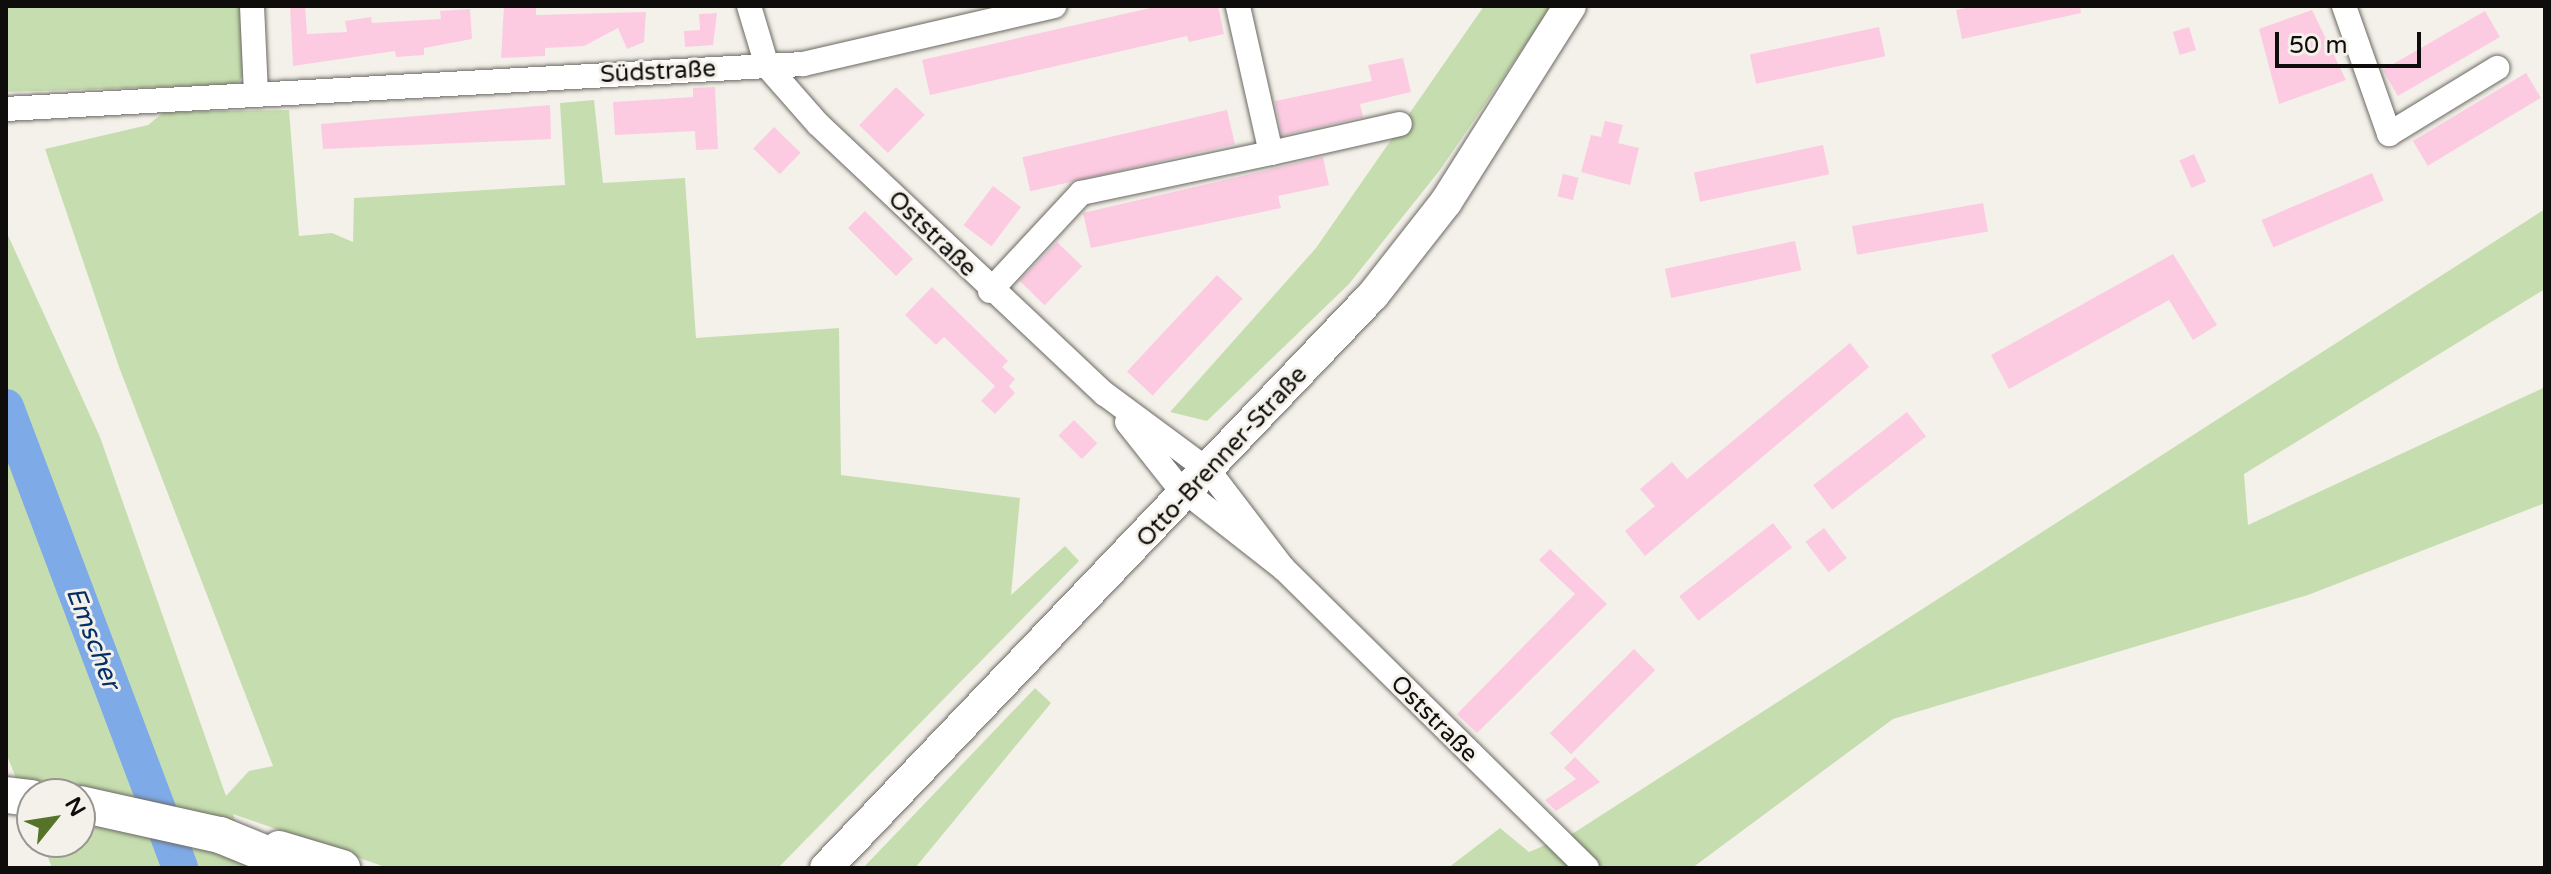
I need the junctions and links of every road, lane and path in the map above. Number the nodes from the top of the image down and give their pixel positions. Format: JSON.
{"nodes":[{"id":1,"x":252,"y":6,"type":"edge"},
{"id":2,"x":749,"y":6,"type":"edge"},
{"id":3,"x":1054,"y":6,"type":"edge"},
{"id":4,"x":1238,"y":6,"type":"edge"},
{"id":5,"x":1570,"y":6,"type":"edge"},
{"id":6,"x":2344,"y":6,"type":"edge"},
{"id":7,"x":767,"y":66,"type":"junction"},
{"id":8,"x":2497,"y":68,"type":"dead end"},
{"id":9,"x":256,"y":95,"type":"junction"},
{"id":10,"x":6,"y":109,"type":"edge"},
{"id":11,"x":1400,"y":124,"type":"dead end"},
{"id":12,"x":1271,"y":153,"type":"junction"},
{"id":13,"x":990,"y":291,"type":"junction"},
{"id":14,"x":1199,"y":483,"type":"junction"},
{"id":15,"x":96,"y":808,"type":"edge"},
{"id":16,"x":231,"y":838,"type":"junction"},
{"id":17,"x":301,"y":868,"type":"edge"},
{"id":18,"x":342,"y":868,"type":"edge"},
{"id":19,"x":826,"y":868,"type":"edge"},
{"id":20,"x":1587,"y":868,"type":"edge"}],
"edges":[{"from":1,"to":9,"type":"street"},
{"from":2,"to":7,"type":"street"},
{"from":3,"to":7,"type":"street","name":"Südstraße"},
{"from":4,"to":12,"type":"street"},
{"from":5,"to":14,"type":"main road","name":"Otto-Brenner-Straße"},
{"from":6,"to":8,"type":"street"},
{"from":7,"to":9,"type":"street","name":"Südstraße"},
{"from":7,"to":13,"type":"street","name":"Oststraße"},
{"from":9,"to":10,"type":"street","name":"Südstraße"},
{"from":11,"to":12,"type":"street"},
{"from":12,"to":13,"type":"street"},
{"from":13,"to":14,"type":"street","name":"Oststraße"},
{"from":14,"to":19,"type":"main road","name":"Otto-Brenner-Straße"},
{"from":14,"to":20,"type":"street","name":"Oststraße"},
{"from":15,"to":16,"type":"main road"},
{"from":16,"to":17,"type":"main road"},
{"from":16,"to":18,"type":"main road"}]}
